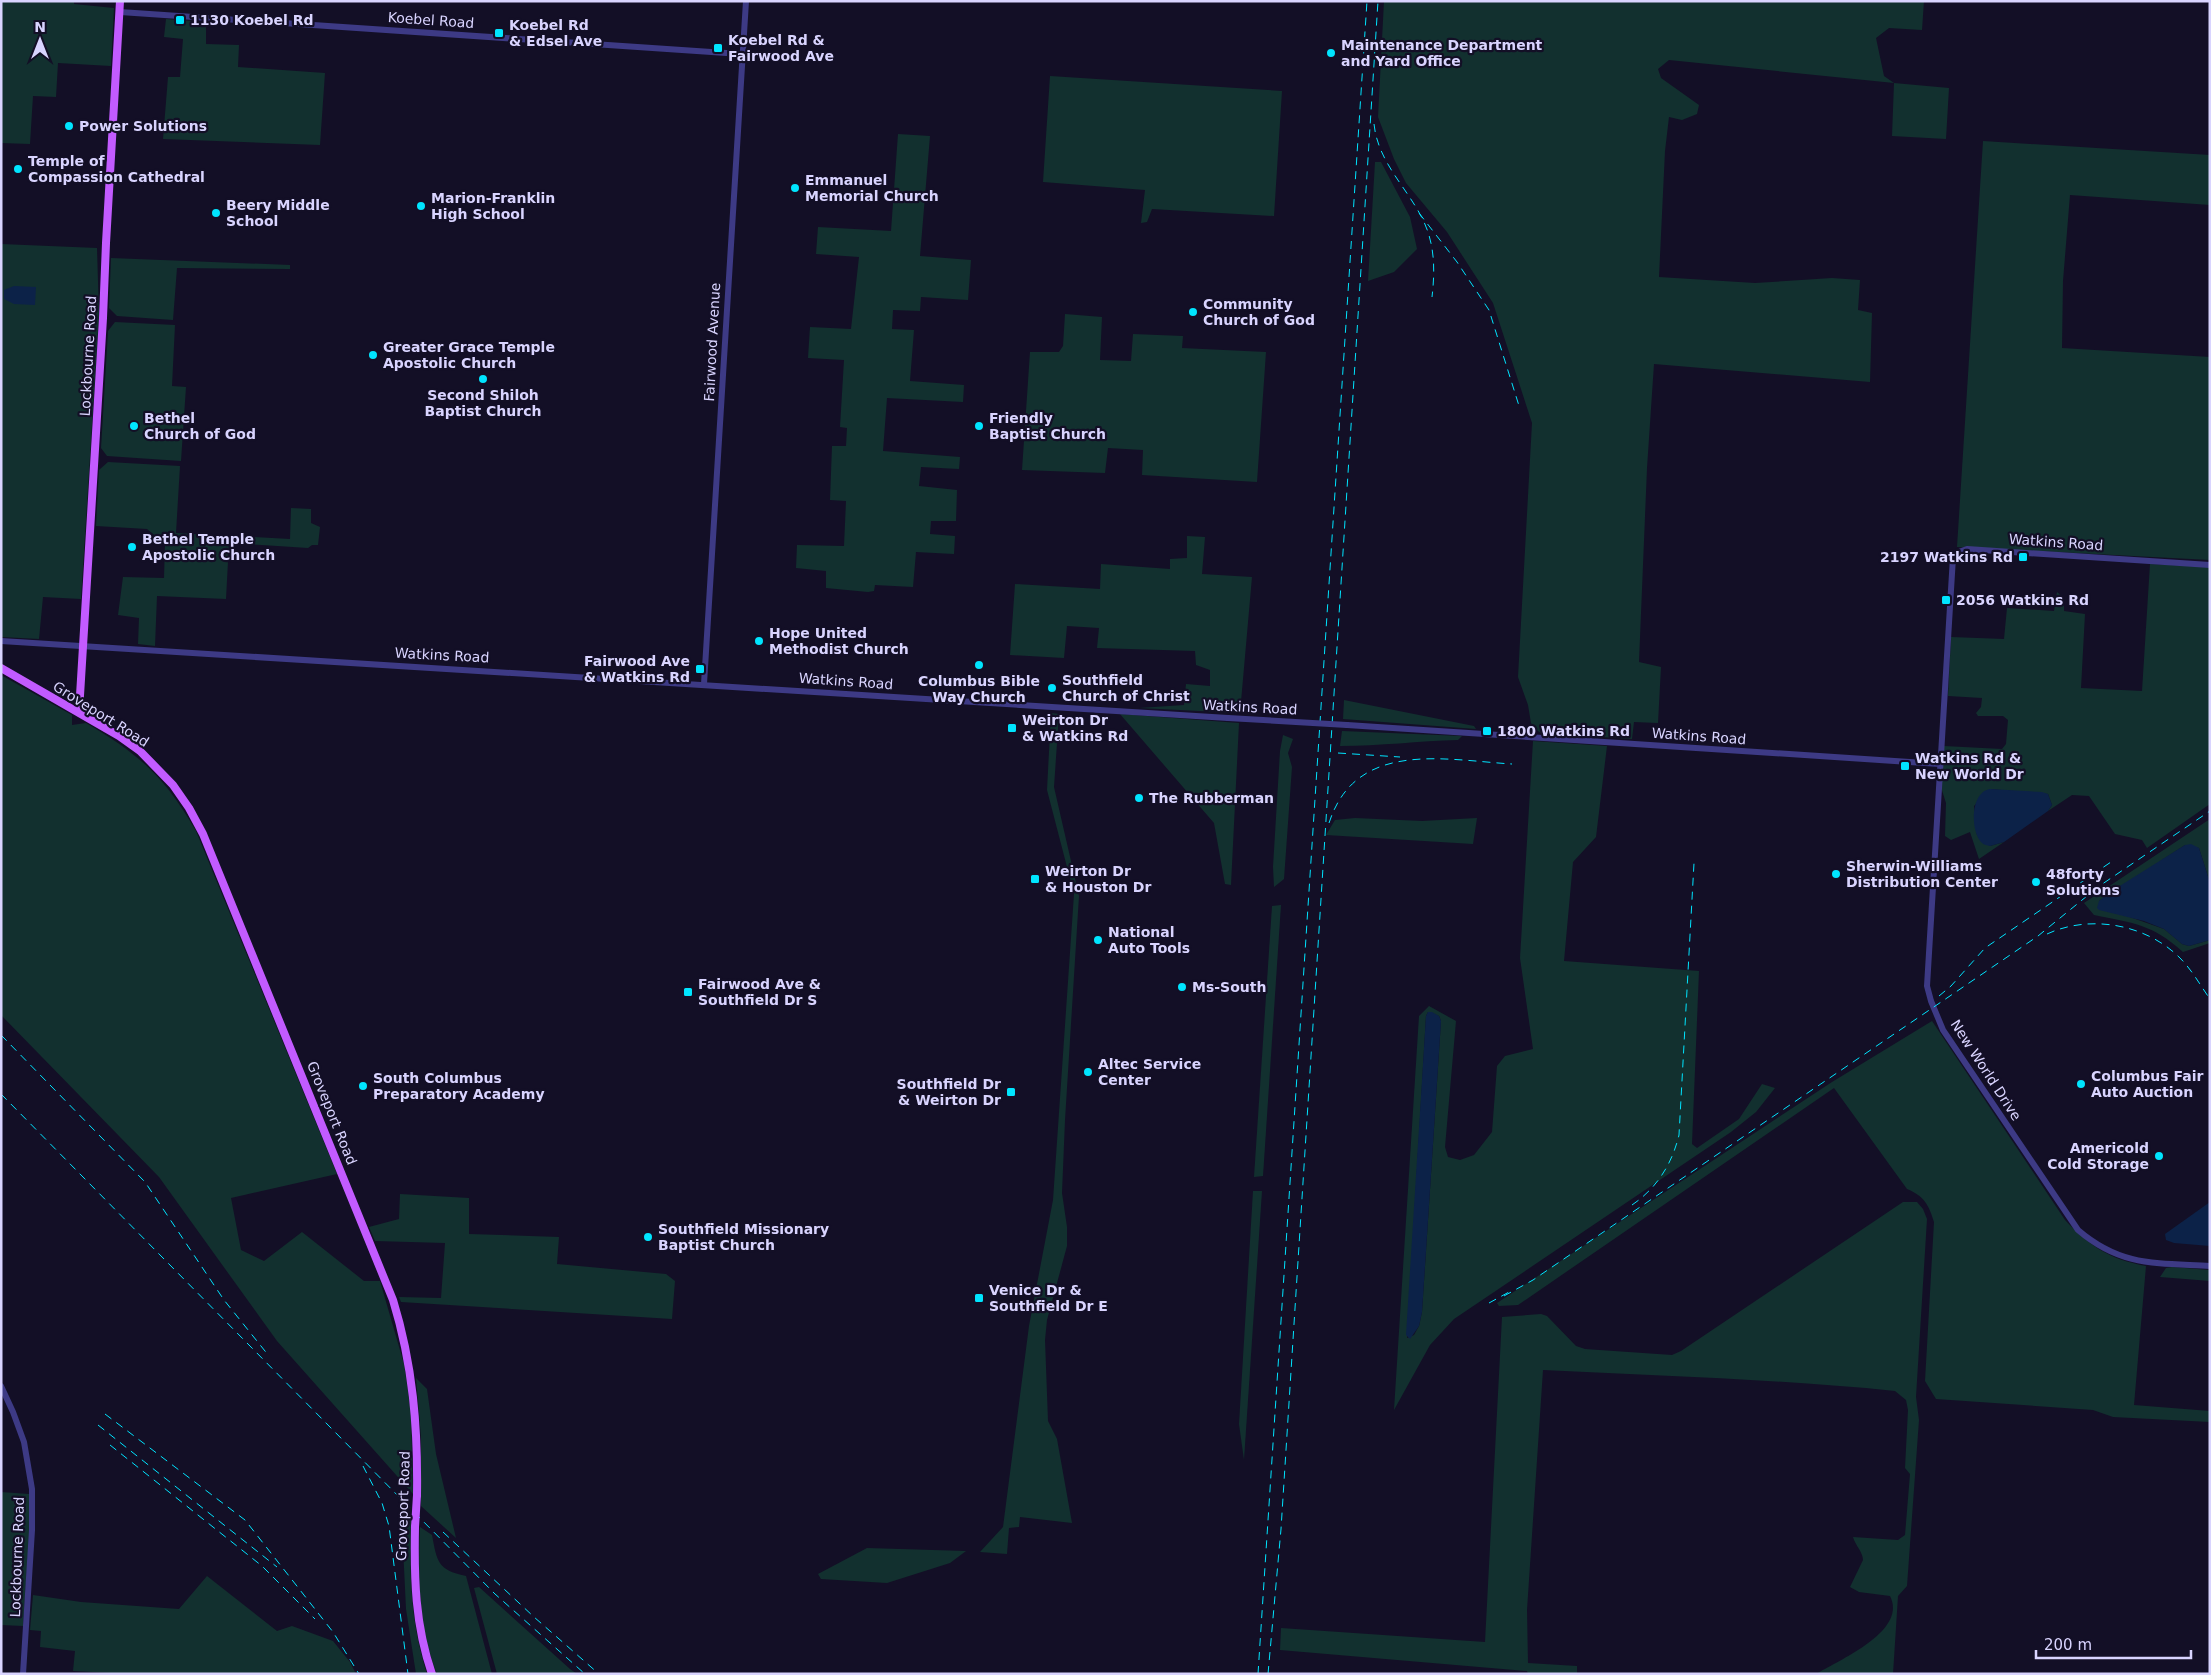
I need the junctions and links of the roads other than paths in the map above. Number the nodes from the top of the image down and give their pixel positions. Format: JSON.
{"nodes":[{"id":1,"x":120,"y":1,"type":"edge"},
{"id":2,"x":746,"y":1,"type":"edge"},
{"id":3,"x":120,"y":12,"type":"junction"},
{"id":4,"x":742,"y":54,"type":"junction"},
{"id":5,"x":2210,"y":565,"type":"edge"},
{"id":6,"x":1,"y":641,"type":"edge"},
{"id":7,"x":83,"y":646,"type":"junction"},
{"id":8,"x":1,"y":668,"type":"edge"},
{"id":9,"x":704,"y":684,"type":"junction"},
{"id":10,"x":78,"y":712,"type":"junction"},
{"id":11,"x":1940,"y":764,"type":"junction"},
{"id":12,"x":2210,"y":1266,"type":"edge"},
{"id":13,"x":1,"y":1386,"type":"edge"},
{"id":14,"x":23,"y":1674,"type":"edge"},
{"id":15,"x":432,"y":1674,"type":"edge"}],
"edges":[{"from":1,"to":3,"type":"main road","name":"Lockbourne Road"},
{"from":2,"to":4,"type":"street","name":"Fairwood Avenue"},
{"from":3,"to":4,"type":"street","name":"Koebel Road"},
{"from":3,"to":7,"type":"main road","name":"Lockbourne Road"},
{"from":4,"to":9,"type":"street","name":"Fairwood Avenue"},
{"from":5,"to":11,"type":"street","name":"Watkins Road"},
{"from":6,"to":7,"type":"street","name":"Watkins Road"},
{"from":7,"to":9,"type":"street","name":"Watkins Road"},
{"from":7,"to":10,"type":"main road","name":"Lockbourne Road"},
{"from":8,"to":10,"type":"main road","name":"Groveport Road"},
{"from":9,"to":11,"type":"street","name":"Watkins Road","bridge":true},
{"from":10,"to":15,"type":"main road","name":"Groveport Road","bridge":true},
{"from":11,"to":12,"type":"street","name":"New World Drive"},
{"from":13,"to":14,"type":"street","name":"Lockbourne Road"}]}
